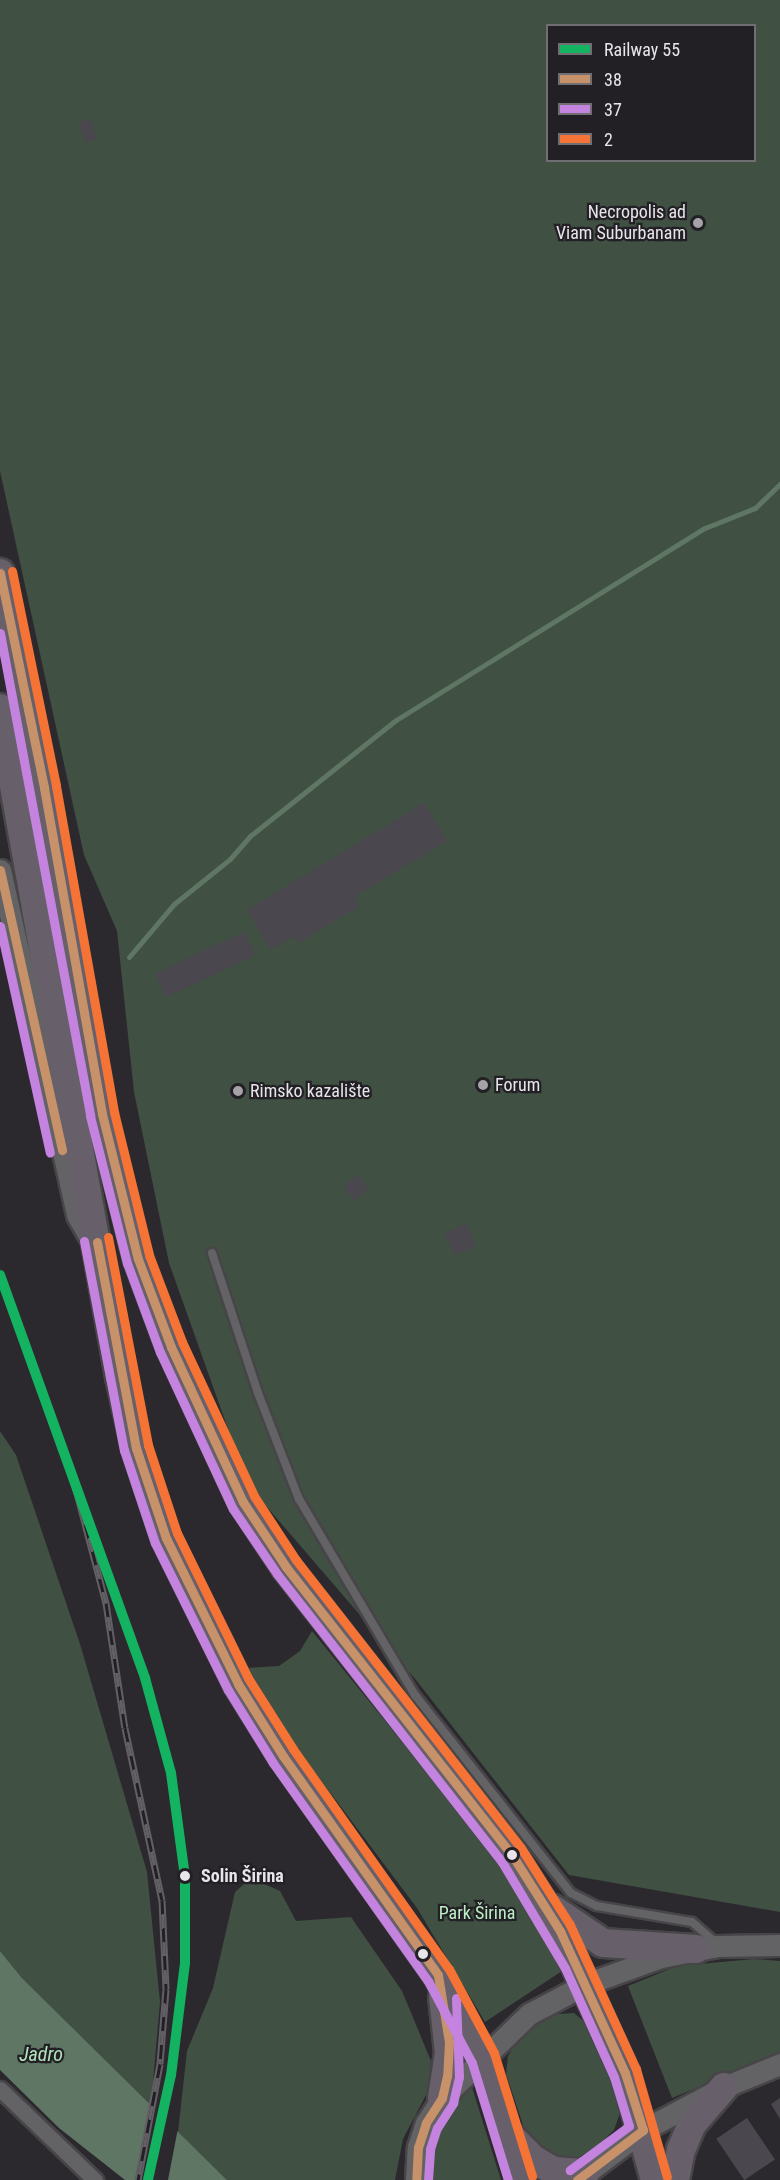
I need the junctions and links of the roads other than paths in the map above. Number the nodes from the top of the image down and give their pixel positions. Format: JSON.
{"nodes":[{"id":1,"x":0,"y":573,"type":"edge"},
{"id":2,"x":0,"y":708,"type":"edge"},
{"id":3,"x":0,"y":870,"type":"edge"},
{"id":4,"x":97,"y":1242,"type":"junction"},
{"id":5,"x":212,"y":1253,"type":"dead end"},
{"id":6,"x":539,"y":1897,"type":"junction"},
{"id":7,"x":780,"y":1945,"type":"edge"},
{"id":8,"x":707,"y":1947,"type":"junction"},
{"id":9,"x":438,"y":1975,"type":"junction"},
{"id":10,"x":586,"y":1984,"type":"junction"},
{"id":11,"x":483,"y":2058,"type":"junction"},
{"id":12,"x":780,"y":2064,"type":"edge"},
{"id":13,"x":724,"y":2087,"type":"junction"},
{"id":14,"x":0,"y":2089,"type":"edge"},
{"id":15,"x":442,"y":2098,"type":"junction"},
{"id":16,"x":643,"y":2130,"type":"junction"},
{"id":17,"x":507,"y":2133,"type":"junction"},
{"id":18,"x":581,"y":2177,"type":"edge"},
{"id":19,"x":94,"y":2180,"type":"edge"},
{"id":20,"x":416,"y":2180,"type":"edge"},
{"id":21,"x":521,"y":2180,"type":"edge"},
{"id":22,"x":655,"y":2180,"type":"edge"},
{"id":23,"x":675,"y":2180,"type":"edge"}],
"edges":[{"from":1,"to":6,"type":"highway"},
{"from":2,"to":4,"type":"highway"},
{"from":3,"to":4,"type":"main road"},
{"from":4,"to":9,"type":"highway"},
{"from":5,"to":8,"type":"lane"},
{"from":6,"to":8,"type":"highway"},
{"from":6,"to":10,"type":"highway"},
{"from":7,"to":8,"type":"main road"},
{"from":8,"to":10,"type":"main road"},
{"from":9,"to":11,"type":"highway"},
{"from":9,"to":15,"type":"highway"},
{"from":10,"to":11,"type":"main road"},
{"from":10,"to":16,"type":"highway"},
{"from":11,"to":15,"type":"main road"},
{"from":11,"to":17,"type":"highway"},
{"from":12,"to":13,"type":"main road"},
{"from":13,"to":16,"type":"main road"},
{"from":13,"to":23,"type":"highway"},
{"from":14,"to":19,"type":"street"},
{"from":15,"to":20,"type":"main road"},
{"from":16,"to":18,"type":"main road"},
{"from":16,"to":22,"type":"highway"},
{"from":17,"to":18,"type":"highway"},
{"from":17,"to":21,"type":"highway"}]}
